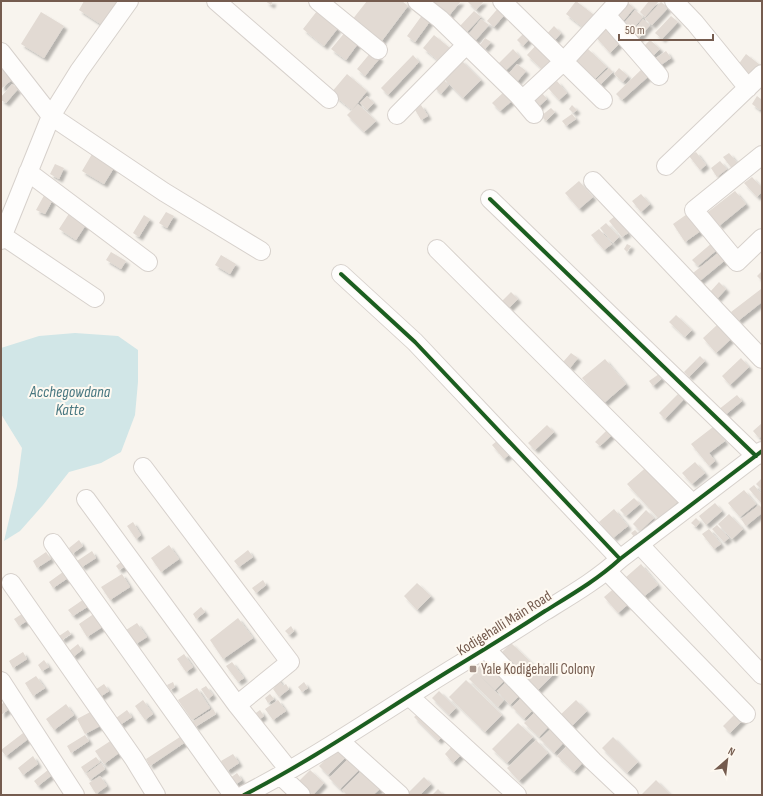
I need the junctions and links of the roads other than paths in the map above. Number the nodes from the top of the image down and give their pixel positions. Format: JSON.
{"nodes":[{"id":1,"x":129,"y":1,"type":"edge"},
{"id":2,"x":216,"y":1,"type":"edge"},
{"id":3,"x":318,"y":1,"type":"edge"},
{"id":4,"x":417,"y":1,"type":"edge"},
{"id":5,"x":502,"y":1,"type":"edge"},
{"id":6,"x":619,"y":1,"type":"edge"},
{"id":7,"x":674,"y":1,"type":"edge"},
{"id":8,"x":606,"y":15,"type":"junction"},
{"id":9,"x":466,"y":45,"type":"junction"},
{"id":10,"x":378,"y":50,"type":"dead end"},
{"id":11,"x":1,"y":52,"type":"edge"},
{"id":12,"x":564,"y":61,"type":"junction"},
{"id":13,"x":762,"y":74,"type":"edge"},
{"id":14,"x":659,"y":76,"type":"dead end"},
{"id":15,"x":748,"y":88,"type":"junction"},
{"id":16,"x":330,"y":99,"type":"dead end"},
{"id":17,"x":522,"y":100,"type":"junction"},
{"id":18,"x":603,"y":100,"type":"dead end"},
{"id":19,"x":534,"y":114,"type":"dead end"},
{"id":20,"x":398,"y":115,"type":"dead end"},
{"id":21,"x":51,"y":116,"type":"junction"},
{"id":22,"x":762,"y":155,"type":"edge"},
{"id":23,"x":666,"y":166,"type":"dead end"},
{"id":24,"x":28,"y":172,"type":"junction"},
{"id":25,"x":593,"y":181,"type":"dead end"},
{"id":26,"x":490,"y":199,"type":"dead end"},
{"id":27,"x":2,"y":238,"type":"edge"},
{"id":28,"x":762,"y":238,"type":"edge"},
{"id":29,"x":437,"y":249,"type":"dead end"},
{"id":30,"x":261,"y":251,"type":"dead end"},
{"id":31,"x":148,"y":262,"type":"dead end"},
{"id":32,"x":341,"y":274,"type":"dead end"},
{"id":33,"x":95,"y":298,"type":"dead end"},
{"id":34,"x":762,"y":359,"type":"edge"},
{"id":35,"x":759,"y":453,"type":"edge"},
{"id":36,"x":143,"y":467,"type":"dead end"},
{"id":37,"x":86,"y":499,"type":"dead end"},
{"id":38,"x":693,"y":504,"type":"junction"},
{"id":39,"x":54,"y":543,"type":"dead end"},
{"id":40,"x":640,"y":544,"type":"junction"},
{"id":41,"x":613,"y":565,"type":"junction"},
{"id":42,"x":11,"y":583,"type":"dead end"},
{"id":43,"x":486,"y":648,"type":"junction"},
{"id":44,"x":762,"y":675,"type":"edge"},
{"id":45,"x":1,"y":681,"type":"edge"},
{"id":46,"x":409,"y":696,"type":"junction"},
{"id":47,"x":237,"y":705,"type":"junction"},
{"id":48,"x":746,"y":714,"type":"dead end"},
{"id":49,"x":340,"y":741,"type":"junction"},
{"id":50,"x":285,"y":773,"type":"junction"},
{"id":51,"x":75,"y":795,"type":"edge"},
{"id":52,"x":156,"y":795,"type":"edge"},
{"id":53,"x":233,"y":795,"type":"edge"},
{"id":54,"x":244,"y":795,"type":"edge"},
{"id":55,"x":301,"y":795,"type":"edge"},
{"id":56,"x":400,"y":795,"type":"edge"},
{"id":57,"x":517,"y":795,"type":"edge"},
{"id":58,"x":629,"y":795,"type":"edge"}],
"edges":[{"from":1,"to":21,"type":"street"},
{"from":2,"to":16,"type":"street"},
{"from":3,"to":10,"type":"street"},
{"from":4,"to":9,"type":"street"},
{"from":5,"to":12,"type":"street"},
{"from":6,"to":8,"type":"street"},
{"from":7,"to":15,"type":"street"},
{"from":8,"to":12,"type":"street"},
{"from":8,"to":14,"type":"street"},
{"from":9,"to":17,"type":"street"},
{"from":9,"to":20,"type":"street"},
{"from":11,"to":21,"type":"street"},
{"from":12,"to":17,"type":"street"},
{"from":12,"to":18,"type":"street"},
{"from":13,"to":15,"type":"street"},
{"from":15,"to":23,"type":"street"},
{"from":17,"to":19,"type":"street"},
{"from":21,"to":24,"type":"street"},
{"from":21,"to":30,"type":"street"},
{"from":22,"to":28,"type":"street"},
{"from":24,"to":27,"type":"street"},
{"from":24,"to":31,"type":"street"},
{"from":25,"to":34,"type":"street"},
{"from":26,"to":35,"type":"street"},
{"from":27,"to":33,"type":"street"},
{"from":29,"to":38,"type":"street"},
{"from":32,"to":41,"type":"street"},
{"from":35,"to":38,"type":"street","name":"Kodigehalli Main Road"},
{"from":36,"to":47,"type":"street"},
{"from":37,"to":47,"type":"street"},
{"from":38,"to":40,"type":"street","name":"Kodigehalli Main Road"},
{"from":39,"to":53,"type":"street"},
{"from":40,"to":41,"type":"street","name":"Kodigehalli Main Road"},
{"from":40,"to":44,"type":"street"},
{"from":41,"to":43,"type":"street","name":"Kodigehalli Main Road"},
{"from":41,"to":48,"type":"street"},
{"from":42,"to":52,"type":"street"},
{"from":43,"to":46,"type":"street","name":"Kodigehalli Main Road"},
{"from":43,"to":58,"type":"street"},
{"from":45,"to":51,"type":"street"},
{"from":46,"to":49,"type":"street","name":"Kodigehalli Main Road"},
{"from":46,"to":57,"type":"street"},
{"from":47,"to":50,"type":"street"},
{"from":49,"to":50,"type":"street","name":"Kodigehalli Main Road"},
{"from":49,"to":56,"type":"street"},
{"from":50,"to":54,"type":"street","name":"Kodigehalli Main Road"},
{"from":50,"to":55,"type":"street"}]}
